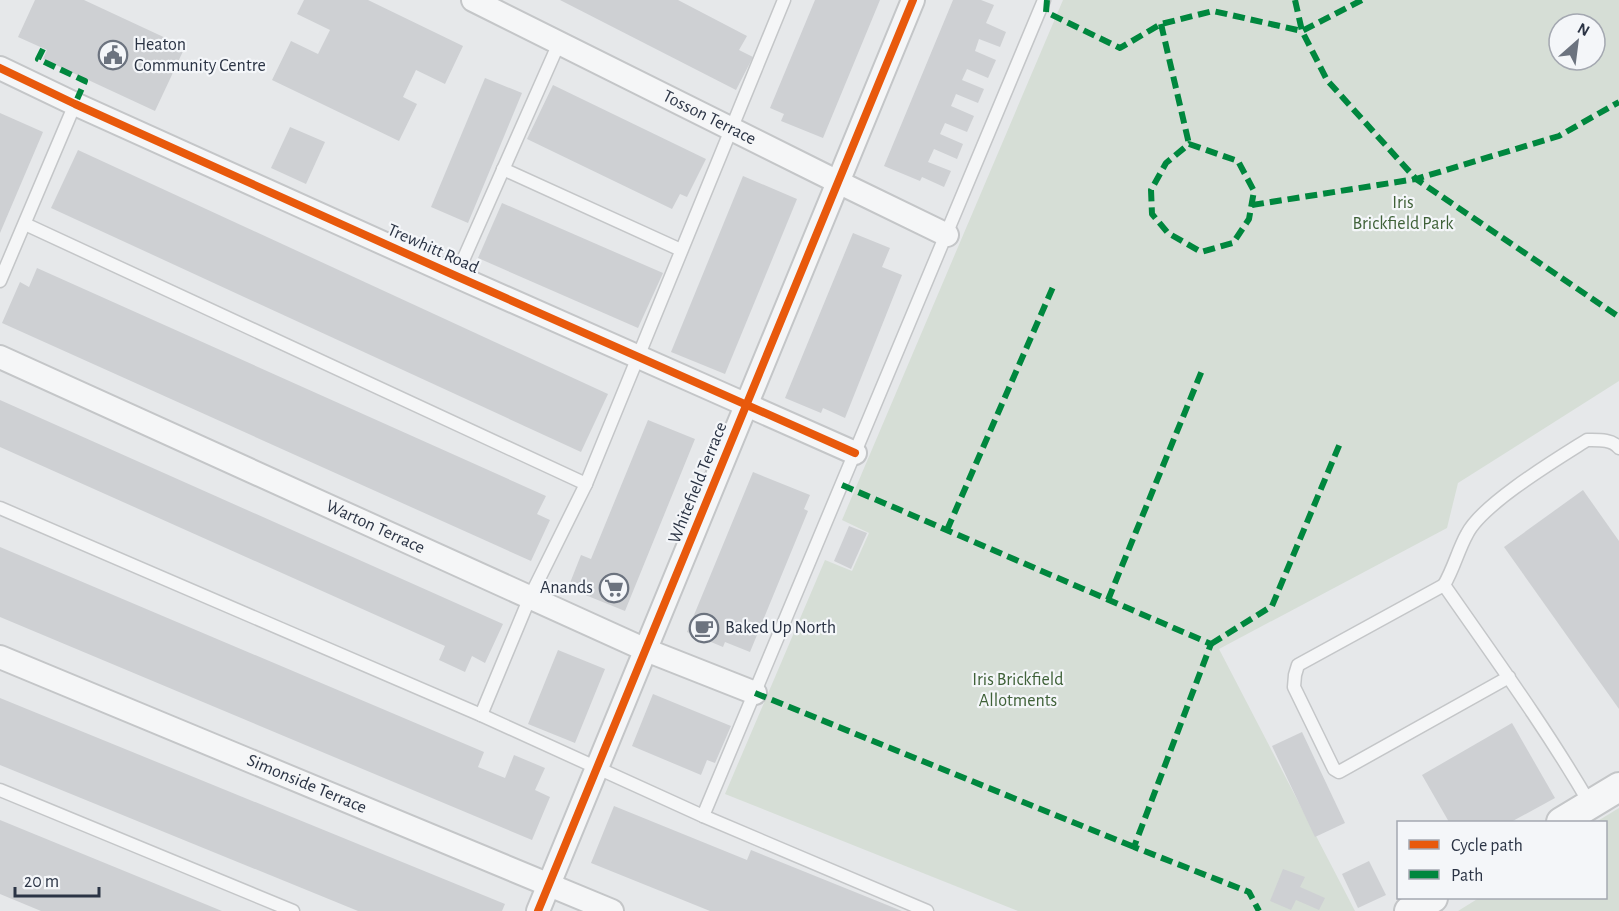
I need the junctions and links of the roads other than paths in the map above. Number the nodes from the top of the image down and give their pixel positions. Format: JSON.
{"nodes":[{"id":1,"x":473,"y":0,"type":"edge"},
{"id":2,"x":913,"y":0,"type":"edge"},
{"id":3,"x":1044,"y":0,"type":"edge"},
{"id":4,"x":781,"y":1,"type":"edge"},
{"id":5,"x":559,"y":43,"type":"junction"},
{"id":6,"x":0,"y":68,"type":"edge"},
{"id":7,"x":75,"y":104,"type":"junction"},
{"id":8,"x":731,"y":129,"type":"junction"},
{"id":9,"x":503,"y":169,"type":"junction"},
{"id":10,"x":838,"y":182,"type":"junction"},
{"id":11,"x":25,"y":224,"type":"junction"},
{"id":12,"x":947,"y":235,"type":"junction"},
{"id":13,"x":681,"y":250,"type":"junction"},
{"id":14,"x":456,"y":276,"type":"junction"},
{"id":15,"x":0,"y":281,"type":"edge"},
{"id":16,"x":0,"y":357,"type":"edge"},
{"id":17,"x":637,"y":357,"type":"junction"},
{"id":18,"x":746,"y":406,"type":"junction"},
{"id":19,"x":1619,"y":448,"type":"edge"},
{"id":20,"x":855,"y":453,"type":"junction"},
{"id":21,"x":586,"y":484,"type":"junction"},
{"id":22,"x":0,"y":508,"type":"edge"},
{"id":23,"x":1444,"y":585,"type":"junction"},
{"id":24,"x":530,"y":597,"type":"junction"},
{"id":25,"x":646,"y":650,"type":"junction"},
{"id":26,"x":0,"y":657,"type":"edge"},
{"id":27,"x":1509,"y":677,"type":"junction"},
{"id":28,"x":755,"y":693,"type":"junction"},
{"id":29,"x":481,"y":715,"type":"junction"},
{"id":30,"x":597,"y":769,"type":"junction"},
{"id":31,"x":1619,"y":787,"type":"edge"},
{"id":32,"x":0,"y":790,"type":"edge"},
{"id":33,"x":1591,"y":805,"type":"junction"},
{"id":34,"x":704,"y":816,"type":"junction"},
{"id":35,"x":1563,"y":821,"type":"edge"},
{"id":36,"x":549,"y":885,"type":"junction"},
{"id":37,"x":1429,"y":899,"type":"edge"},
{"id":38,"x":293,"y":911,"type":"edge"},
{"id":39,"x":538,"y":911,"type":"edge"},
{"id":40,"x":612,"y":911,"type":"edge"},
{"id":41,"x":927,"y":911,"type":"edge"},
{"id":42,"x":1409,"y":911,"type":"edge"}],
"edges":[{"from":1,"to":5,"type":"street","name":"Tosson Terrace"},
{"from":2,"to":10,"type":"street","name":"Whitefield Terrace"},
{"from":3,"to":12,"type":"lane"},
{"from":4,"to":8,"type":"lane"},
{"from":5,"to":8,"type":"street","name":"Tosson Terrace"},
{"from":5,"to":9,"type":"lane"},
{"from":6,"to":7,"type":"street","name":"Trewhitt Road"},
{"from":7,"to":11,"type":"lane"},
{"from":7,"to":14,"type":"street","name":"Trewhitt Road"},
{"from":8,"to":10,"type":"street","name":"Tosson Terrace"},
{"from":8,"to":13,"type":"lane"},
{"from":9,"to":13,"type":"lane"},
{"from":9,"to":14,"type":"lane"},
{"from":10,"to":12,"type":"street","name":"Tosson Terrace"},
{"from":10,"to":18,"type":"street","name":"Whitefield Terrace"},
{"from":11,"to":15,"type":"lane"},
{"from":11,"to":21,"type":"lane"},
{"from":12,"to":20,"type":"lane"},
{"from":13,"to":17,"type":"lane"},
{"from":14,"to":17,"type":"street","name":"Trewhitt Road"},
{"from":16,"to":24,"type":"street","name":"Warton Terrace"},
{"from":17,"to":18,"type":"street","name":"Trewhitt Road"},
{"from":17,"to":21,"type":"lane"},
{"from":18,"to":20,"type":"street","name":"Trewhitt Road"},
{"from":18,"to":25,"type":"street","name":"Whitefield Terrace"},
{"from":19,"to":23,"type":"lane"},
{"from":20,"to":28,"type":"lane"},
{"from":21,"to":24,"type":"lane"},
{"from":22,"to":29,"type":"lane"},
{"from":23,"to":27,"type":"lane"},
{"from":23,"to":27,"type":"lane"},
{"from":24,"to":25,"type":"street","name":"Warton Terrace"},
{"from":24,"to":29,"type":"lane"},
{"from":25,"to":28,"type":"street","name":"Warton Terrace"},
{"from":25,"to":30,"type":"street","name":"Whitefield Terrace"},
{"from":26,"to":36,"type":"street","name":"Simonside Terrace"},
{"from":27,"to":33,"type":"lane"},
{"from":28,"to":34,"type":"lane"},
{"from":29,"to":30,"type":"lane"},
{"from":30,"to":34,"type":"lane"},
{"from":30,"to":36,"type":"street","name":"Whitefield Terrace"},
{"from":31,"to":33,"type":"street"},
{"from":32,"to":38,"type":"lane"},
{"from":33,"to":35,"type":"street"},
{"from":34,"to":41,"type":"lane"},
{"from":36,"to":39,"type":"street","name":"Whitefield Terrace"},
{"from":36,"to":40,"type":"street","name":"Simonside Terrace"},
{"from":37,"to":42,"type":"street"}]}
